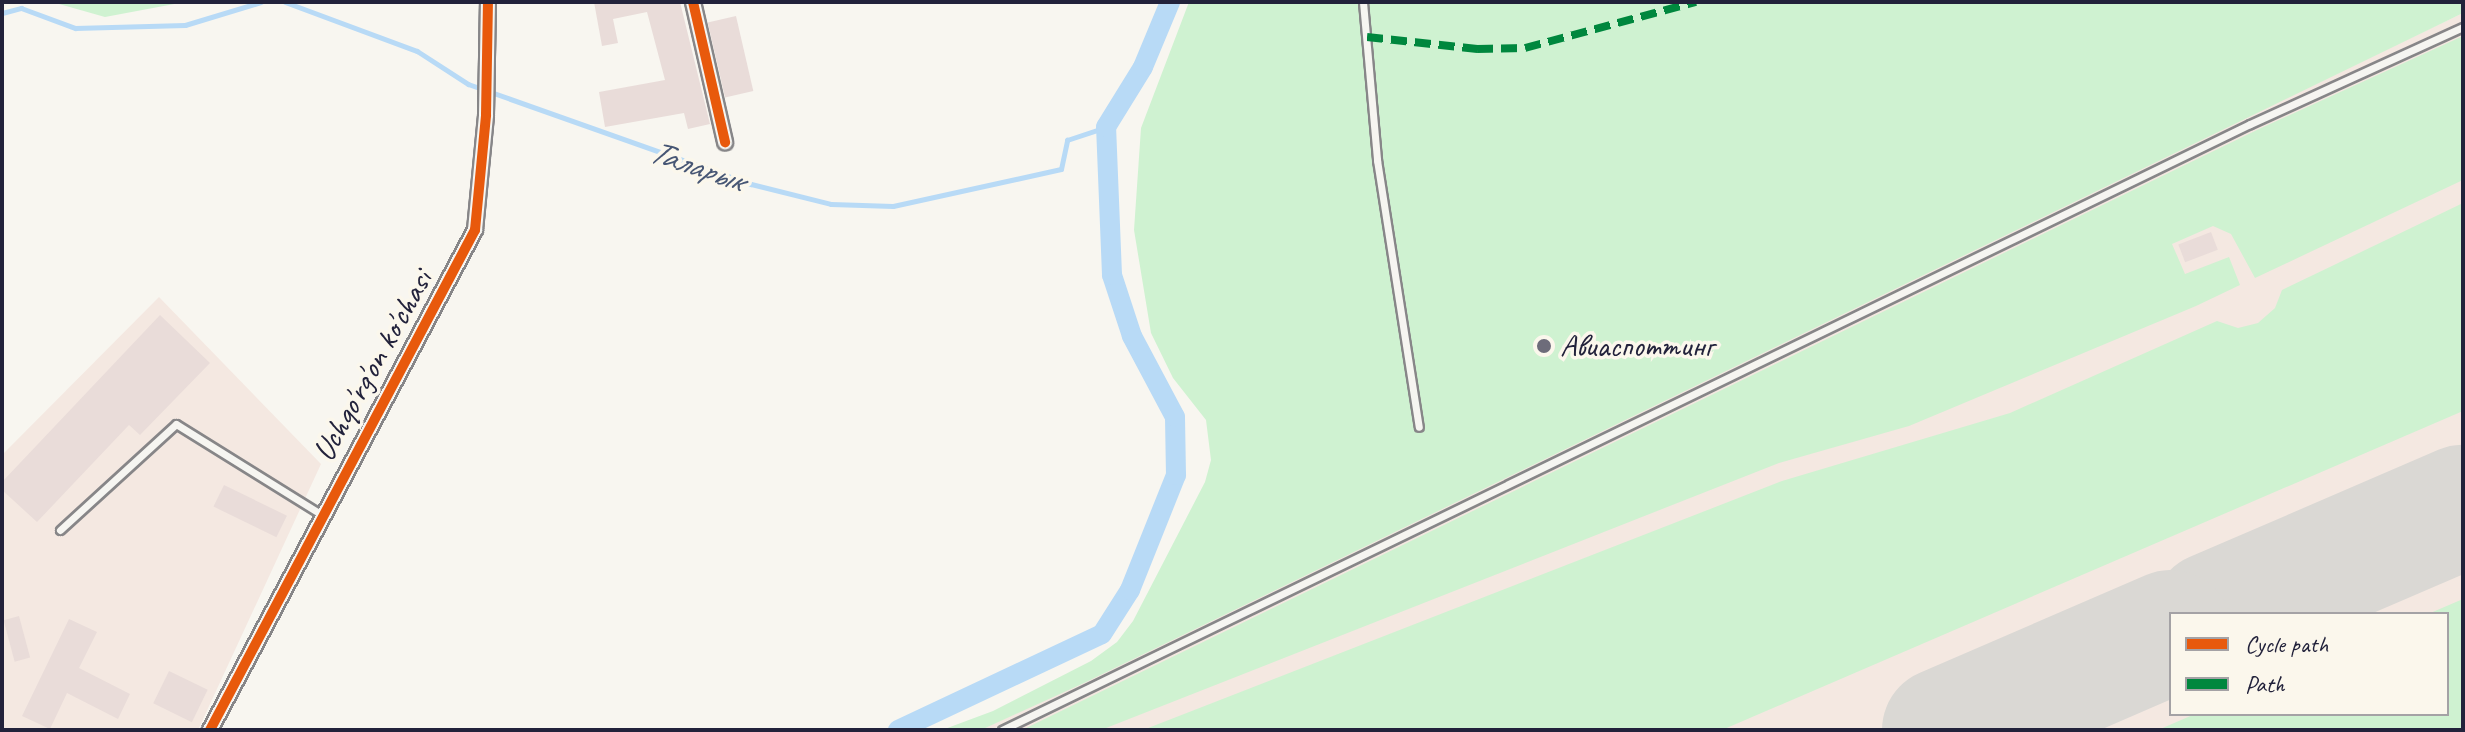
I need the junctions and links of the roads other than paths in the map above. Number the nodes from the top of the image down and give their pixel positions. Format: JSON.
{"nodes":[{"id":1,"x":488,"y":2,"type":"edge"},
{"id":2,"x":693,"y":2,"type":"edge"},
{"id":3,"x":1363,"y":2,"type":"edge"},
{"id":4,"x":2463,"y":27,"type":"edge"},
{"id":5,"x":725,"y":142,"type":"dead end"},
{"id":6,"x":1419,"y":427,"type":"dead end"},
{"id":7,"x":322,"y":515,"type":"junction"},
{"id":8,"x":60,"y":530,"type":"dead end"},
{"id":9,"x":210,"y":730,"type":"edge"},
{"id":10,"x":1002,"y":730,"type":"edge"}],
"edges":[{"from":1,"to":7,"type":"street","name":"Uchqo'rg'on ko'chasi"},
{"from":2,"to":5,"type":"street"},
{"from":3,"to":6,"type":"lane"},
{"from":4,"to":10,"type":"lane"},
{"from":7,"to":8,"type":"lane"},
{"from":7,"to":9,"type":"street","name":"Uchqo'rg'on ko'chasi"}]}
